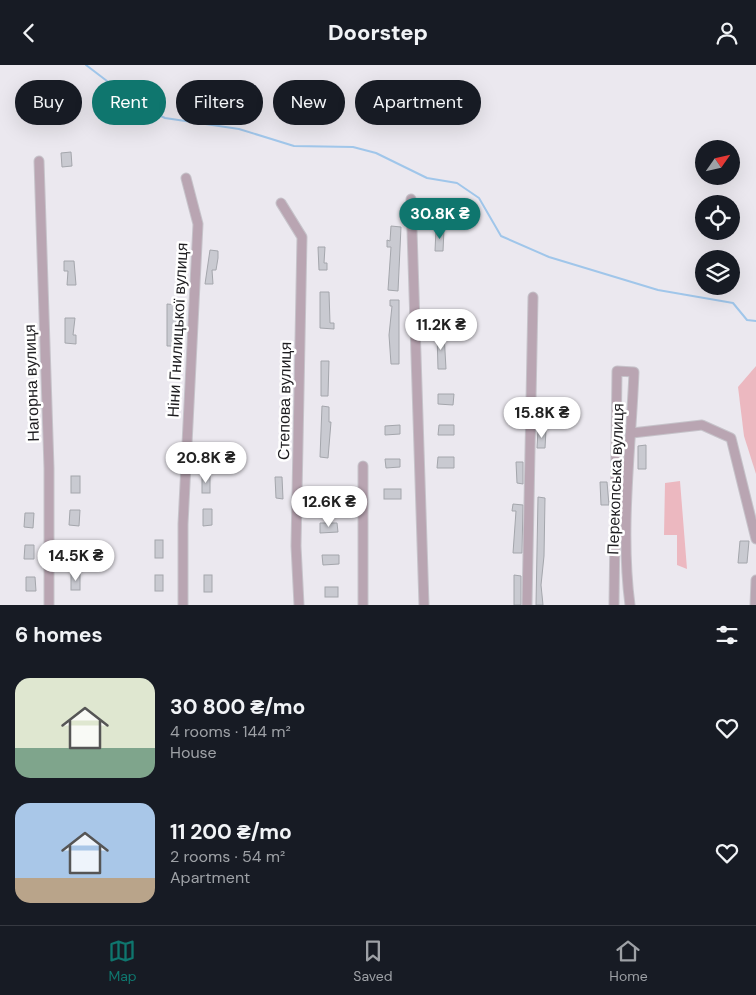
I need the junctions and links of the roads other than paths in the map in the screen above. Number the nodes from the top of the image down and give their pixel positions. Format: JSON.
{"nodes":[{"id":1,"x":39,"y":161,"type":"dead end"},
{"id":2,"x":186,"y":178,"type":"dead end"},
{"id":3,"x":411,"y":199,"type":"dead end"},
{"id":4,"x":281,"y":203,"type":"dead end"},
{"id":5,"x":533,"y":297,"type":"dead end"},
{"id":6,"x":632,"y":433,"type":"junction"},
{"id":7,"x":363,"y":466,"type":"dead end"},
{"id":8,"x":615,"y":511,"type":"junction"},
{"id":9,"x":628,"y":511,"type":"junction"},
{"id":10,"x":754,"y":517,"type":"edge"},
{"id":11,"x":756,"y":539,"type":"edge"},
{"id":12,"x":756,"y":580,"type":"edge"},
{"id":13,"x":49,"y":605,"type":"edge"},
{"id":14,"x":183,"y":605,"type":"edge"},
{"id":15,"x":299,"y":605,"type":"edge"},
{"id":16,"x":363,"y":605,"type":"edge"},
{"id":17,"x":424,"y":605,"type":"edge"},
{"id":18,"x":527,"y":605,"type":"edge"},
{"id":19,"x":614,"y":605,"type":"edge"},
{"id":20,"x":630,"y":605,"type":"edge"},
{"id":21,"x":755,"y":605,"type":"edge"}],
"edges":[{"from":1,"to":13,"type":"street","name":"Нагорна вулиця"},
{"from":2,"to":14,"type":"street","name":"Ніни Гнилицької вулиця"},
{"from":3,"to":17,"type":"street"},
{"from":4,"to":15,"type":"street","name":"Степова вулиця"},
{"from":5,"to":18,"type":"street"},
{"from":6,"to":8,"type":"street","name":"Перекопська вулиця"},
{"from":6,"to":9,"type":"street","name":"Перекопська вулиця"},
{"from":6,"to":10,"type":"street"},
{"from":7,"to":16,"type":"street"},
{"from":8,"to":9,"type":"street"},
{"from":8,"to":19,"type":"street"},
{"from":9,"to":20,"type":"street","name":"Перекопська вулиця"},
{"from":10,"to":11,"type":"street"},
{"from":12,"to":21,"type":"street"}]}
